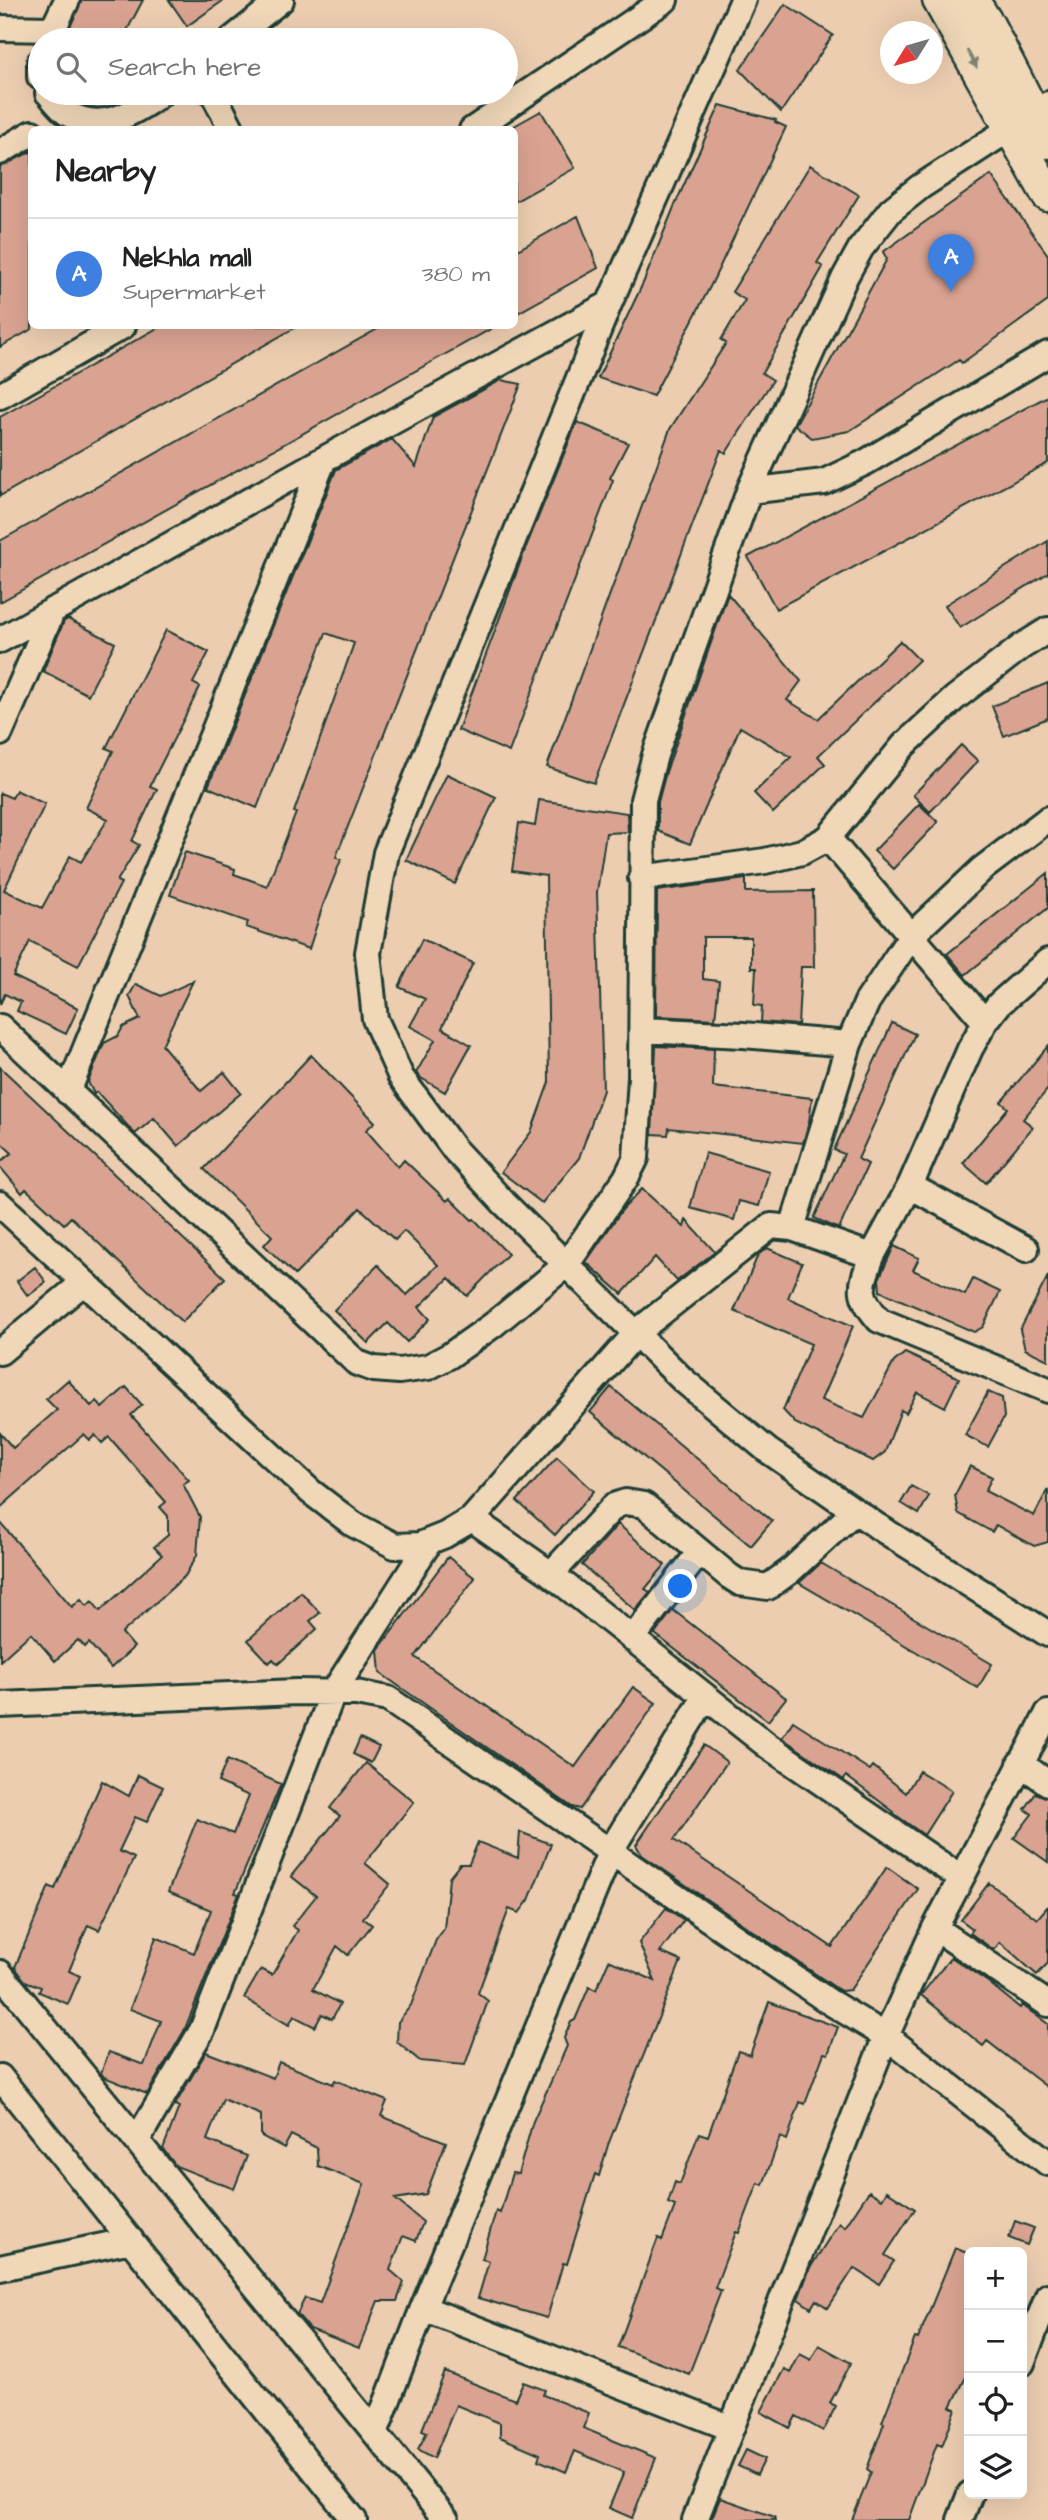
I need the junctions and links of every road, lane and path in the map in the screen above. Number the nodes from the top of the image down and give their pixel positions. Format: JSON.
{"nodes":[{"id":1,"x":67,"y":0,"type":"edge"},
{"id":2,"x":281,"y":0,"type":"edge"},
{"id":3,"x":665,"y":0,"type":"edge"},
{"id":4,"x":743,"y":0,"type":"edge"},
{"id":5,"x":939,"y":0,"type":"edge"},
{"id":6,"x":972,"y":0,"type":"edge"},
{"id":7,"x":0,"y":28,"type":"edge"},
{"id":8,"x":53,"y":28,"type":"edge"},
{"id":9,"x":246,"y":28,"type":"edge"},
{"id":10,"x":28,"y":32,"type":"edge"},
{"id":11,"x":518,"y":99,"type":"edge"},
{"id":12,"x":59,"y":105,"type":"edge"},
{"id":13,"x":144,"y":105,"type":"edge"},
{"id":14,"x":219,"y":105,"type":"edge"},
{"id":15,"x":509,"y":105,"type":"edge"},
{"id":16,"x":65,"y":112,"type":"junction"},
{"id":17,"x":1035,"y":122,"type":"edge"},
{"id":18,"x":43,"y":126,"type":"edge"},
{"id":19,"x":230,"y":126,"type":"edge"},
{"id":20,"x":478,"y":126,"type":"edge"},
{"id":21,"x":28,"y":135,"type":"edge"},
{"id":22,"x":0,"y":152,"type":"edge"},
{"id":23,"x":1048,"y":195,"type":"edge"},
{"id":24,"x":609,"y":304,"type":"junction"},
{"id":25,"x":118,"y":329,"type":"edge"},
{"id":26,"x":1048,"y":354,"type":"edge"},
{"id":27,"x":0,"y":396,"type":"edge"},
{"id":28,"x":324,"y":459,"type":"junction"},
{"id":29,"x":749,"y":491,"type":"junction"},
{"id":30,"x":53,"y":610,"type":"junction"},
{"id":31,"x":1048,"y":630,"type":"edge"},
{"id":32,"x":0,"y":640,"type":"edge"},
{"id":33,"x":0,"y":733,"type":"edge"},
{"id":34,"x":1048,"y":819,"type":"edge"},
{"id":35,"x":828,"y":838,"type":"junction"},
{"id":36,"x":642,"y":878,"type":"junction"},
{"id":37,"x":911,"y":936,"type":"junction"},
{"id":38,"x":1048,"y":961,"type":"edge"},
{"id":39,"x":985,"y":1023,"type":"junction"},
{"id":40,"x":0,"y":1027,"type":"edge"},
{"id":41,"x":643,"y":1030,"type":"junction"},
{"id":42,"x":849,"y":1044,"type":"junction"},
{"id":43,"x":68,"y":1092,"type":"junction"},
{"id":44,"x":910,"y":1186,"type":"junction"},
{"id":45,"x":0,"y":1204,"type":"edge"},
{"id":46,"x":792,"y":1228,"type":"junction"},
{"id":47,"x":1026,"y":1249,"type":"dead end"},
{"id":48,"x":872,"y":1256,"type":"junction"},
{"id":49,"x":568,"y":1264,"type":"junction"},
{"id":50,"x":84,"y":1282,"type":"junction"},
{"id":51,"x":637,"y":1332,"type":"junction"},
{"id":52,"x":0,"y":1352,"type":"edge"},
{"id":53,"x":1048,"y":1390,"type":"edge"},
{"id":54,"x":855,"y":1511,"type":"junction"},
{"id":55,"x":472,"y":1519,"type":"junction"},
{"id":56,"x":430,"y":1541,"type":"junction"},
{"id":57,"x":699,"y":1553,"type":"junction"},
{"id":58,"x":551,"y":1574,"type":"junction"},
{"id":59,"x":1043,"y":1623,"type":"edge"},
{"id":60,"x":632,"y":1639,"type":"junction"},
{"id":61,"x":333,"y":1693,"type":"junction"},
{"id":62,"x":705,"y":1697,"type":"junction"},
{"id":63,"x":0,"y":1705,"type":"edge"},
{"id":64,"x":1048,"y":1713,"type":"edge"},
{"id":65,"x":1020,"y":1763,"type":"junction"},
{"id":66,"x":1048,"y":1783,"type":"edge"},
{"id":67,"x":611,"y":1850,"type":"junction"},
{"id":68,"x":961,"y":1878,"type":"junction"},
{"id":69,"x":935,"y":1928,"type":"junction"},
{"id":70,"x":0,"y":1973,"type":"edge"},
{"id":71,"x":1048,"y":2004,"type":"edge"},
{"id":72,"x":886,"y":2036,"type":"junction"},
{"id":73,"x":0,"y":2077,"type":"edge"},
{"id":74,"x":137,"y":2140,"type":"junction"},
{"id":75,"x":1048,"y":2163,"type":"edge"},
{"id":76,"x":131,"y":2240,"type":"junction"},
{"id":77,"x":0,"y":2269,"type":"edge"},
{"id":78,"x":1048,"y":2296,"type":"edge"},
{"id":79,"x":423,"y":2308,"type":"junction"},
{"id":80,"x":1027,"y":2350,"type":"edge"},
{"id":81,"x":731,"y":2428,"type":"junction"},
{"id":82,"x":375,"y":2433,"type":"junction"},
{"id":83,"x":969,"y":2499,"type":"edge"},
{"id":84,"x":354,"y":2520,"type":"edge"},
{"id":85,"x":446,"y":2520,"type":"edge"},
{"id":86,"x":695,"y":2520,"type":"edge"},
{"id":87,"x":960,"y":2520,"type":"edge"}],
"edges":[{"from":1,"to":8,"type":"street"},
{"from":2,"to":9,"type":"street"},
{"from":3,"to":11,"type":"street"},
{"from":4,"to":24,"type":"street"},
{"from":5,"to":17,"type":"main road","one_way":true},
{"from":6,"to":17,"type":"main road"},
{"from":7,"to":10,"type":"street"},
{"from":12,"to":16,"type":"street"},
{"from":13,"to":16,"type":"street"},
{"from":14,"to":19,"type":"street"},
{"from":15,"to":20,"type":"street"},
{"from":16,"to":18,"type":"street"},
{"from":17,"to":23,"type":"main road"},
{"from":17,"to":29,"type":"street"},
{"from":21,"to":22,"type":"street"},
{"from":24,"to":28,"type":"street"},
{"from":24,"to":49,"type":"street"},
{"from":25,"to":27,"type":"street"},
{"from":26,"to":29,"type":"street"},
{"from":28,"to":30,"type":"street"},
{"from":28,"to":43,"type":"street"},
{"from":29,"to":36,"type":"street"},
{"from":30,"to":32,"type":"street"},
{"from":30,"to":33,"type":"street"},
{"from":31,"to":35,"type":"street"},
{"from":34,"to":37,"type":"street"},
{"from":35,"to":36,"type":"street"},
{"from":35,"to":37,"type":"street"},
{"from":36,"to":41,"type":"street"},
{"from":37,"to":39,"type":"street"},
{"from":37,"to":42,"type":"street"},
{"from":38,"to":39,"type":"street"},
{"from":39,"to":44,"type":"street"},
{"from":40,"to":43,"type":"street"},
{"from":41,"to":42,"type":"street"},
{"from":41,"to":49,"type":"street"},
{"from":42,"to":46,"type":"street"},
{"from":43,"to":49,"type":"street"},
{"from":44,"to":47,"type":"street"},
{"from":44,"to":48,"type":"street"},
{"from":45,"to":50,"type":"street"},
{"from":46,"to":48,"type":"street"},
{"from":46,"to":51,"type":"street"},
{"from":48,"to":53,"type":"street"},
{"from":49,"to":51,"type":"street"},
{"from":50,"to":52,"type":"street"},
{"from":50,"to":56,"type":"street"},
{"from":51,"to":54,"type":"street"},
{"from":51,"to":55,"type":"street"},
{"from":54,"to":57,"type":"street"},
{"from":54,"to":59,"type":"street"},
{"from":55,"to":56,"type":"street"},
{"from":55,"to":58,"type":"street"},
{"from":56,"to":61,"type":"street"},
{"from":57,"to":58,"type":"street"},
{"from":57,"to":60,"type":"street"},
{"from":58,"to":60,"type":"street"},
{"from":60,"to":62,"type":"street"},
{"from":61,"to":63,"type":"street"},
{"from":61,"to":67,"type":"street"},
{"from":61,"to":74,"type":"street"},
{"from":62,"to":67,"type":"street"},
{"from":62,"to":68,"type":"street"},
{"from":64,"to":65,"type":"street"},
{"from":65,"to":66,"type":"street"},
{"from":65,"to":68,"type":"street"},
{"from":67,"to":72,"type":"street"},
{"from":67,"to":79,"type":"street"},
{"from":68,"to":69,"type":"street"},
{"from":69,"to":71,"type":"street"},
{"from":69,"to":72,"type":"street"},
{"from":70,"to":74,"type":"street"},
{"from":72,"to":75,"type":"street"},
{"from":72,"to":81,"type":"street"},
{"from":73,"to":76,"type":"street"},
{"from":74,"to":82,"type":"street"},
{"from":76,"to":77,"type":"street"},
{"from":76,"to":84,"type":"street"},
{"from":78,"to":80,"type":"street"},
{"from":79,"to":81,"type":"street"},
{"from":79,"to":82,"type":"street"},
{"from":81,"to":86,"type":"street"},
{"from":82,"to":85,"type":"street"},
{"from":83,"to":87,"type":"street"}]}
